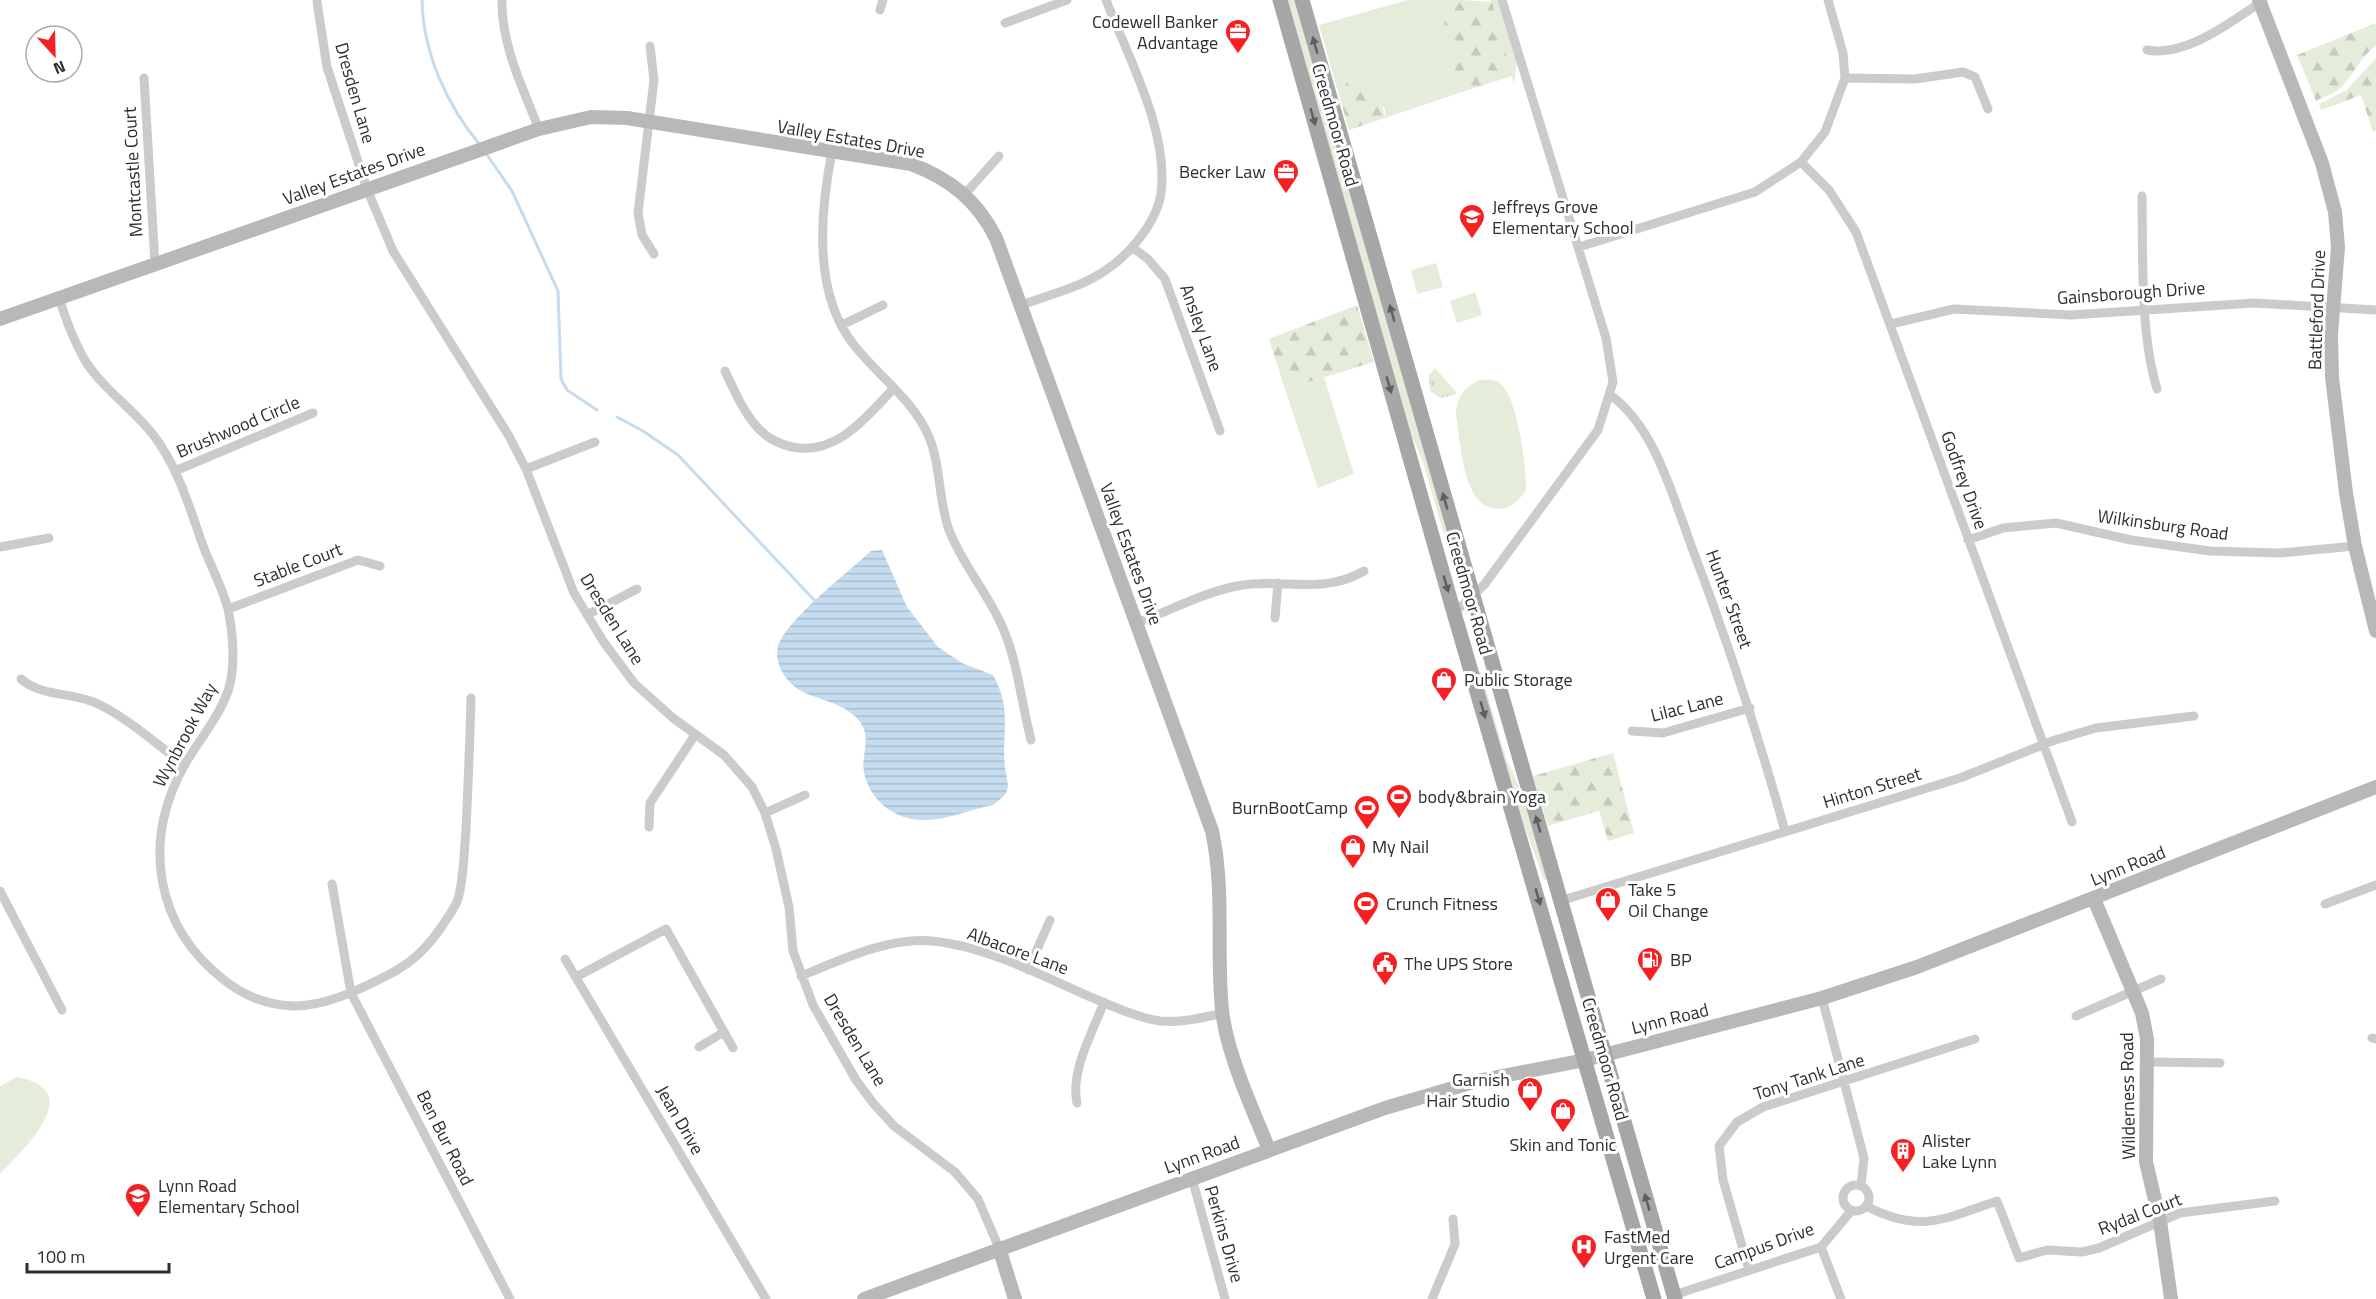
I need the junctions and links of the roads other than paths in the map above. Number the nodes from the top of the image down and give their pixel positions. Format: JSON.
{"nodes":[{"id":1,"x":502,"y":0,"type":"edge"},
{"id":2,"x":884,"y":0,"type":"edge"},
{"id":3,"x":1067,"y":0,"type":"edge"},
{"id":4,"x":1106,"y":0,"type":"edge"},
{"id":5,"x":1280,"y":0,"type":"edge"},
{"id":6,"x":1302,"y":0,"type":"edge"},
{"id":7,"x":1502,"y":0,"type":"edge"},
{"id":8,"x":1828,"y":0,"type":"edge"},
{"id":9,"x":2262,"y":1,"type":"edge"},
{"id":10,"x":317,"y":2,"type":"dead end"},
{"id":11,"x":880,"y":10,"type":"dead end"},
{"id":12,"x":1005,"y":23,"type":"dead end"},
{"id":13,"x":650,"y":46,"type":"dead end"},
{"id":14,"x":2146,"y":50,"type":"dead end"},
{"id":15,"x":144,"y":78,"type":"dead end"},
{"id":16,"x":1845,"y":78,"type":"junction"},
{"id":17,"x":1988,"y":110,"type":"dead end"},
{"id":18,"x":648,"y":122,"type":"junction"},
{"id":19,"x":539,"y":129,"type":"junction"},
{"id":20,"x":832,"y":152,"type":"junction"},
{"id":21,"x":999,"y":156,"type":"dead end"},
{"id":22,"x":1801,"y":162,"type":"junction"},
{"id":23,"x":368,"y":189,"type":"junction"},
{"id":24,"x":965,"y":194,"type":"junction"},
{"id":25,"x":2142,"y":196,"type":"dead end"},
{"id":26,"x":1132,"y":247,"type":"junction"},
{"id":27,"x":1580,"y":247,"type":"junction"},
{"id":28,"x":654,"y":254,"type":"dead end"},
{"id":29,"x":155,"y":264,"type":"junction"},
{"id":30,"x":59,"y":298,"type":"junction"},
{"id":31,"x":883,"y":305,"type":"dead end"},
{"id":32,"x":1021,"y":305,"type":"junction"},
{"id":33,"x":2334,"y":306,"type":"junction"},
{"id":34,"x":2146,"y":310,"type":"junction"},
{"id":35,"x":2376,"y":310,"type":"edge"},
{"id":36,"x":0,"y":319,"type":"edge"},
{"id":37,"x":1891,"y":324,"type":"junction"},
{"id":38,"x":842,"y":325,"type":"junction"},
{"id":39,"x":725,"y":371,"type":"dead end"},
{"id":40,"x":894,"y":388,"type":"junction"},
{"id":41,"x":2157,"y":389,"type":"dead end"},
{"id":42,"x":1610,"y":395,"type":"junction"},
{"id":43,"x":313,"y":412,"type":"dead end"},
{"id":44,"x":1221,"y":431,"type":"dead end"},
{"id":45,"x":596,"y":442,"type":"dead end"},
{"id":46,"x":526,"y":469,"type":"junction"},
{"id":47,"x":175,"y":471,"type":"junction"},
{"id":48,"x":49,"y":538,"type":"dead end"},
{"id":49,"x":1968,"y":540,"type":"junction"},
{"id":50,"x":2355,"y":546,"type":"junction"},
{"id":51,"x":0,"y":548,"type":"edge"},
{"id":52,"x":380,"y":566,"type":"dead end"},
{"id":53,"x":1364,"y":571,"type":"dead end"},
{"id":54,"x":1278,"y":583,"type":"junction"},
{"id":55,"x":637,"y":589,"type":"dead end"},
{"id":56,"x":1472,"y":597,"type":"junction"},
{"id":57,"x":228,"y":609,"type":"junction"},
{"id":58,"x":1454,"y":614,"type":"junction"},
{"id":59,"x":586,"y":615,"type":"junction"},
{"id":60,"x":1275,"y":618,"type":"dead end"},
{"id":61,"x":1137,"y":623,"type":"junction"},
{"id":62,"x":2376,"y":631,"type":"edge"},
{"id":63,"x":21,"y":679,"type":"dead end"},
{"id":64,"x":471,"y":698,"type":"dead end"},
{"id":65,"x":1750,"y":708,"type":"junction"},
{"id":66,"x":2194,"y":716,"type":"dead end"},
{"id":67,"x":1632,"y":731,"type":"dead end"},
{"id":68,"x":695,"y":735,"type":"junction"},
{"id":69,"x":1030,"y":740,"type":"dead end"},
{"id":70,"x":2042,"y":745,"type":"junction"},
{"id":71,"x":184,"y":765,"type":"junction"},
{"id":72,"x":2376,"y":788,"type":"edge"},
{"id":73,"x":805,"y":795,"type":"dead end"},
{"id":74,"x":765,"y":813,"type":"junction"},
{"id":75,"x":2072,"y":822,"type":"dead end"},
{"id":76,"x":649,"y":826,"type":"dead end"},
{"id":77,"x":1785,"y":831,"type":"junction"},
{"id":78,"x":332,"y":884,"type":"dead end"},
{"id":79,"x":2376,"y":885,"type":"edge"},
{"id":80,"x":0,"y":891,"type":"edge"},
{"id":81,"x":2094,"y":899,"type":"junction"},
{"id":82,"x":1560,"y":901,"type":"junction"},
{"id":83,"x":2325,"y":904,"type":"dead end"},
{"id":84,"x":1050,"y":920,"type":"dead end"},
{"id":85,"x":565,"y":959,"type":"dead end"},
{"id":86,"x":1028,"y":970,"type":"junction"},
{"id":87,"x":801,"y":976,"type":"junction"},
{"id":88,"x":576,"y":977,"type":"junction"},
{"id":89,"x":2161,"y":979,"type":"dead end"},
{"id":90,"x":2134,"y":992,"type":"junction"},
{"id":91,"x":351,"y":993,"type":"junction"},
{"id":92,"x":1822,"y":998,"type":"junction"},
{"id":93,"x":1104,"y":1002,"type":"junction"},
{"id":94,"x":62,"y":1010,"type":"dead end"},
{"id":95,"x":1223,"y":1013,"type":"junction"},
{"id":96,"x":2076,"y":1016,"type":"dead end"},
{"id":97,"x":724,"y":1032,"type":"junction"},
{"id":98,"x":1975,"y":1039,"type":"dead end"},
{"id":99,"x":699,"y":1047,"type":"dead end"},
{"id":100,"x":733,"y":1048,"type":"dead end"},
{"id":101,"x":1605,"y":1055,"type":"junction"},
{"id":102,"x":1585,"y":1059,"type":"junction"},
{"id":103,"x":2148,"y":1062,"type":"junction"},
{"id":104,"x":2220,"y":1064,"type":"dead end"},
{"id":105,"x":1843,"y":1080,"type":"junction"},
{"id":106,"x":1077,"y":1103,"type":"dead end"},
{"id":107,"x":1269,"y":1150,"type":"junction"},
{"id":108,"x":1192,"y":1178,"type":"junction"},
{"id":109,"x":1861,"y":1186,"type":"junction"},
{"id":110,"x":2275,"y":1201,"type":"dead end"},
{"id":111,"x":1866,"y":1206,"type":"junction"},
{"id":112,"x":1852,"y":1210,"type":"junction"},
{"id":113,"x":1453,"y":1219,"type":"dead end"},
{"id":114,"x":2160,"y":1221,"type":"junction"},
{"id":115,"x":1821,"y":1247,"type":"junction"},
{"id":116,"x":999,"y":1248,"type":"junction"},
{"id":117,"x":1749,"y":1270,"type":"junction"},
{"id":118,"x":1674,"y":1297,"type":"edge"},
{"id":119,"x":510,"y":1299,"type":"edge"},
{"id":120,"x":766,"y":1299,"type":"edge"},
{"id":121,"x":864,"y":1299,"type":"edge"},
{"id":122,"x":1014,"y":1299,"type":"edge"},
{"id":123,"x":1226,"y":1299,"type":"edge"},
{"id":124,"x":1432,"y":1299,"type":"edge"},
{"id":125,"x":1654,"y":1299,"type":"edge"},
{"id":126,"x":1841,"y":1299,"type":"edge"},
{"id":127,"x":2171,"y":1299,"type":"edge"}],
"edges":[{"from":1,"to":19,"type":"street"},
{"from":2,"to":11,"type":"street"},
{"from":3,"to":12,"type":"street"},
{"from":4,"to":26,"type":"street"},
{"from":5,"to":58,"type":"main road","name":"Creedmoor Road","one_way":true},
{"from":56,"to":6,"type":"main road","name":"Creedmoor Road","one_way":true},
{"from":7,"to":27,"type":"street"},
{"from":8,"to":16,"type":"street"},
{"from":9,"to":14,"type":"street"},
{"from":9,"to":33,"type":"street","name":"Battleford Drive"},
{"from":10,"to":23,"type":"street","name":"Dresden Lane"},
{"from":13,"to":18,"type":"street"},
{"from":15,"to":29,"type":"street","name":"Montcastle Court"},
{"from":16,"to":17,"type":"street"},
{"from":16,"to":22,"type":"street"},
{"from":18,"to":19,"type":"street","name":"Valley Estates Drive"},
{"from":18,"to":20,"type":"street","name":"Valley Estates Drive"},
{"from":18,"to":28,"type":"street"},
{"from":19,"to":23,"type":"street","name":"Valley Estates Drive"},
{"from":20,"to":24,"type":"street","name":"Valley Estates Drive"},
{"from":20,"to":38,"type":"street"},
{"from":21,"to":24,"type":"street"},
{"from":22,"to":27,"type":"street"},
{"from":22,"to":37,"type":"street","name":"Godfrey Drive"},
{"from":23,"to":29,"type":"street","name":"Valley Estates Drive"},
{"from":23,"to":46,"type":"street","name":"Dresden Lane"},
{"from":24,"to":32,"type":"street","name":"Valley Estates Drive"},
{"from":25,"to":34,"type":"street"},
{"from":26,"to":32,"type":"street"},
{"from":26,"to":44,"type":"street","name":"Ansley Lane"},
{"from":27,"to":42,"type":"street"},
{"from":29,"to":30,"type":"street","name":"Valley Estates Drive"},
{"from":30,"to":36,"type":"street","name":"Valley Estates Drive"},
{"from":30,"to":47,"type":"street","name":"Wynbrook Way"},
{"from":31,"to":38,"type":"street"},
{"from":32,"to":61,"type":"street","name":"Valley Estates Drive"},
{"from":33,"to":34,"type":"street","name":"Gainsborough Drive"},
{"from":33,"to":35,"type":"street","name":"Gainsborough Drive"},
{"from":33,"to":50,"type":"street","name":"Battleford Drive"},
{"from":34,"to":37,"type":"street","name":"Gainsborough Drive"},
{"from":34,"to":41,"type":"street"},
{"from":37,"to":49,"type":"street","name":"Godfrey Drive"},
{"from":38,"to":40,"type":"street"},
{"from":39,"to":40,"type":"street"},
{"from":40,"to":69,"type":"street"},
{"from":42,"to":56,"type":"street"},
{"from":42,"to":65,"type":"street","name":"Hunter Street"},
{"from":43,"to":47,"type":"street","name":"Brushwood Circle"},
{"from":45,"to":46,"type":"street"},
{"from":46,"to":59,"type":"street","name":"Dresden Lane"},
{"from":47,"to":57,"type":"street","name":"Wynbrook Way"},
{"from":48,"to":51,"type":"street"},
{"from":49,"to":50,"type":"street","name":"Wilkinsburg Road"},
{"from":49,"to":70,"type":"street","name":"Godfrey Drive"},
{"from":50,"to":62,"type":"street","name":"Battleford Drive"},
{"from":52,"to":57,"type":"street","name":"Stable Court"},
{"from":53,"to":54,"type":"street"},
{"from":54,"to":60,"type":"street"},
{"from":54,"to":61,"type":"street"},
{"from":55,"to":59,"type":"street"},
{"from":56,"to":58,"type":"street"},
{"from":82,"to":56,"type":"main road","name":"Creedmoor Road","one_way":true},
{"from":57,"to":71,"type":"street","name":"Wynbrook Way"},
{"from":58,"to":102,"type":"main road","name":"Creedmoor Road","one_way":true},
{"from":59,"to":68,"type":"street","name":"Dresden Lane"},
{"from":61,"to":95,"type":"street","name":"Valley Estates Drive"},
{"from":63,"to":71,"type":"street"},
{"from":64,"to":91,"type":"street","name":"Wynbrook Way"},
{"from":65,"to":67,"type":"street","name":"Lilac Lane"},
{"from":65,"to":77,"type":"street","name":"Hunter Street"},
{"from":66,"to":70,"type":"street","name":"Hinton Street"},
{"from":68,"to":74,"type":"street","name":"Dresden Lane"},
{"from":68,"to":76,"type":"street"},
{"from":70,"to":75,"type":"street","name":"Godfrey Drive"},
{"from":70,"to":77,"type":"street","name":"Hinton Street"},
{"from":71,"to":91,"type":"street","name":"Wynbrook Way"},
{"from":72,"to":81,"type":"street","name":"Lynn Road"},
{"from":73,"to":74,"type":"street"},
{"from":74,"to":87,"type":"street","name":"Dresden Lane"},
{"from":77,"to":82,"type":"street","name":"Hinton Street"},
{"from":78,"to":91,"type":"street","name":"Ben Bur Road"},
{"from":79,"to":83,"type":"street"},
{"from":80,"to":94,"type":"street"},
{"from":81,"to":90,"type":"street","name":"Wilderness Road"},
{"from":81,"to":92,"type":"street","name":"Lynn Road"},
{"from":82,"to":101,"type":"main road","name":"Creedmoor Road"},
{"from":84,"to":86,"type":"street"},
{"from":85,"to":88,"type":"street","name":"Jean Drive"},
{"from":86,"to":87,"type":"street","name":"Albacore Lane"},
{"from":86,"to":93,"type":"street","name":"Albacore Lane"},
{"from":87,"to":116,"type":"street","name":"Dresden Lane"},
{"from":88,"to":97,"type":"street"},
{"from":88,"to":120,"type":"street","name":"Jean Drive"},
{"from":89,"to":90,"type":"street"},
{"from":90,"to":96,"type":"street"},
{"from":90,"to":103,"type":"street","name":"Wilderness Road"},
{"from":91,"to":119,"type":"street","name":"Ben Bur Road"},
{"from":92,"to":101,"type":"street","name":"Lynn Road"},
{"from":92,"to":105,"type":"street"},
{"from":93,"to":95,"type":"street","name":"Albacore Lane"},
{"from":93,"to":106,"type":"street"},
{"from":95,"to":107,"type":"street","name":"Valley Estates Drive"},
{"from":97,"to":99,"type":"street"},
{"from":97,"to":100,"type":"street"},
{"from":98,"to":105,"type":"street","name":"Tony Tank Lane"},
{"from":101,"to":102,"type":"street","name":"Lynn Road"},
{"from":118,"to":101,"type":"main road","name":"Creedmoor Road","one_way":true},
{"from":102,"to":107,"type":"street","name":"Lynn Road"},
{"from":102,"to":125,"type":"main road","name":"Creedmoor Road"},
{"from":103,"to":104,"type":"street"},
{"from":103,"to":114,"type":"street","name":"Wilderness Road"},
{"from":105,"to":109,"type":"street"},
{"from":105,"to":117,"type":"street","name":"Tony Tank Lane"},
{"from":107,"to":108,"type":"street","name":"Lynn Road"},
{"from":108,"to":116,"type":"street","name":"Lynn Road"},
{"from":108,"to":123,"type":"street","name":"Perkins Drive"},
{"from":109,"to":111,"type":"street"},
{"from":109,"to":112,"type":"street"},
{"from":110,"to":114,"type":"street","name":"Rydal Court"},
{"from":111,"to":112,"type":"street"},
{"from":111,"to":114,"type":"street","name":"Rydal Court"},
{"from":112,"to":115,"type":"street","name":"Campus Drive"},
{"from":113,"to":124,"type":"street"},
{"from":114,"to":127,"type":"street","name":"Wilderness Road"},
{"from":115,"to":117,"type":"street","name":"Campus Drive"},
{"from":115,"to":126,"type":"street"},
{"from":116,"to":121,"type":"street","name":"Lynn Road"},
{"from":116,"to":122,"type":"street"},
{"from":117,"to":118,"type":"street","name":"Campus Drive"}]}
